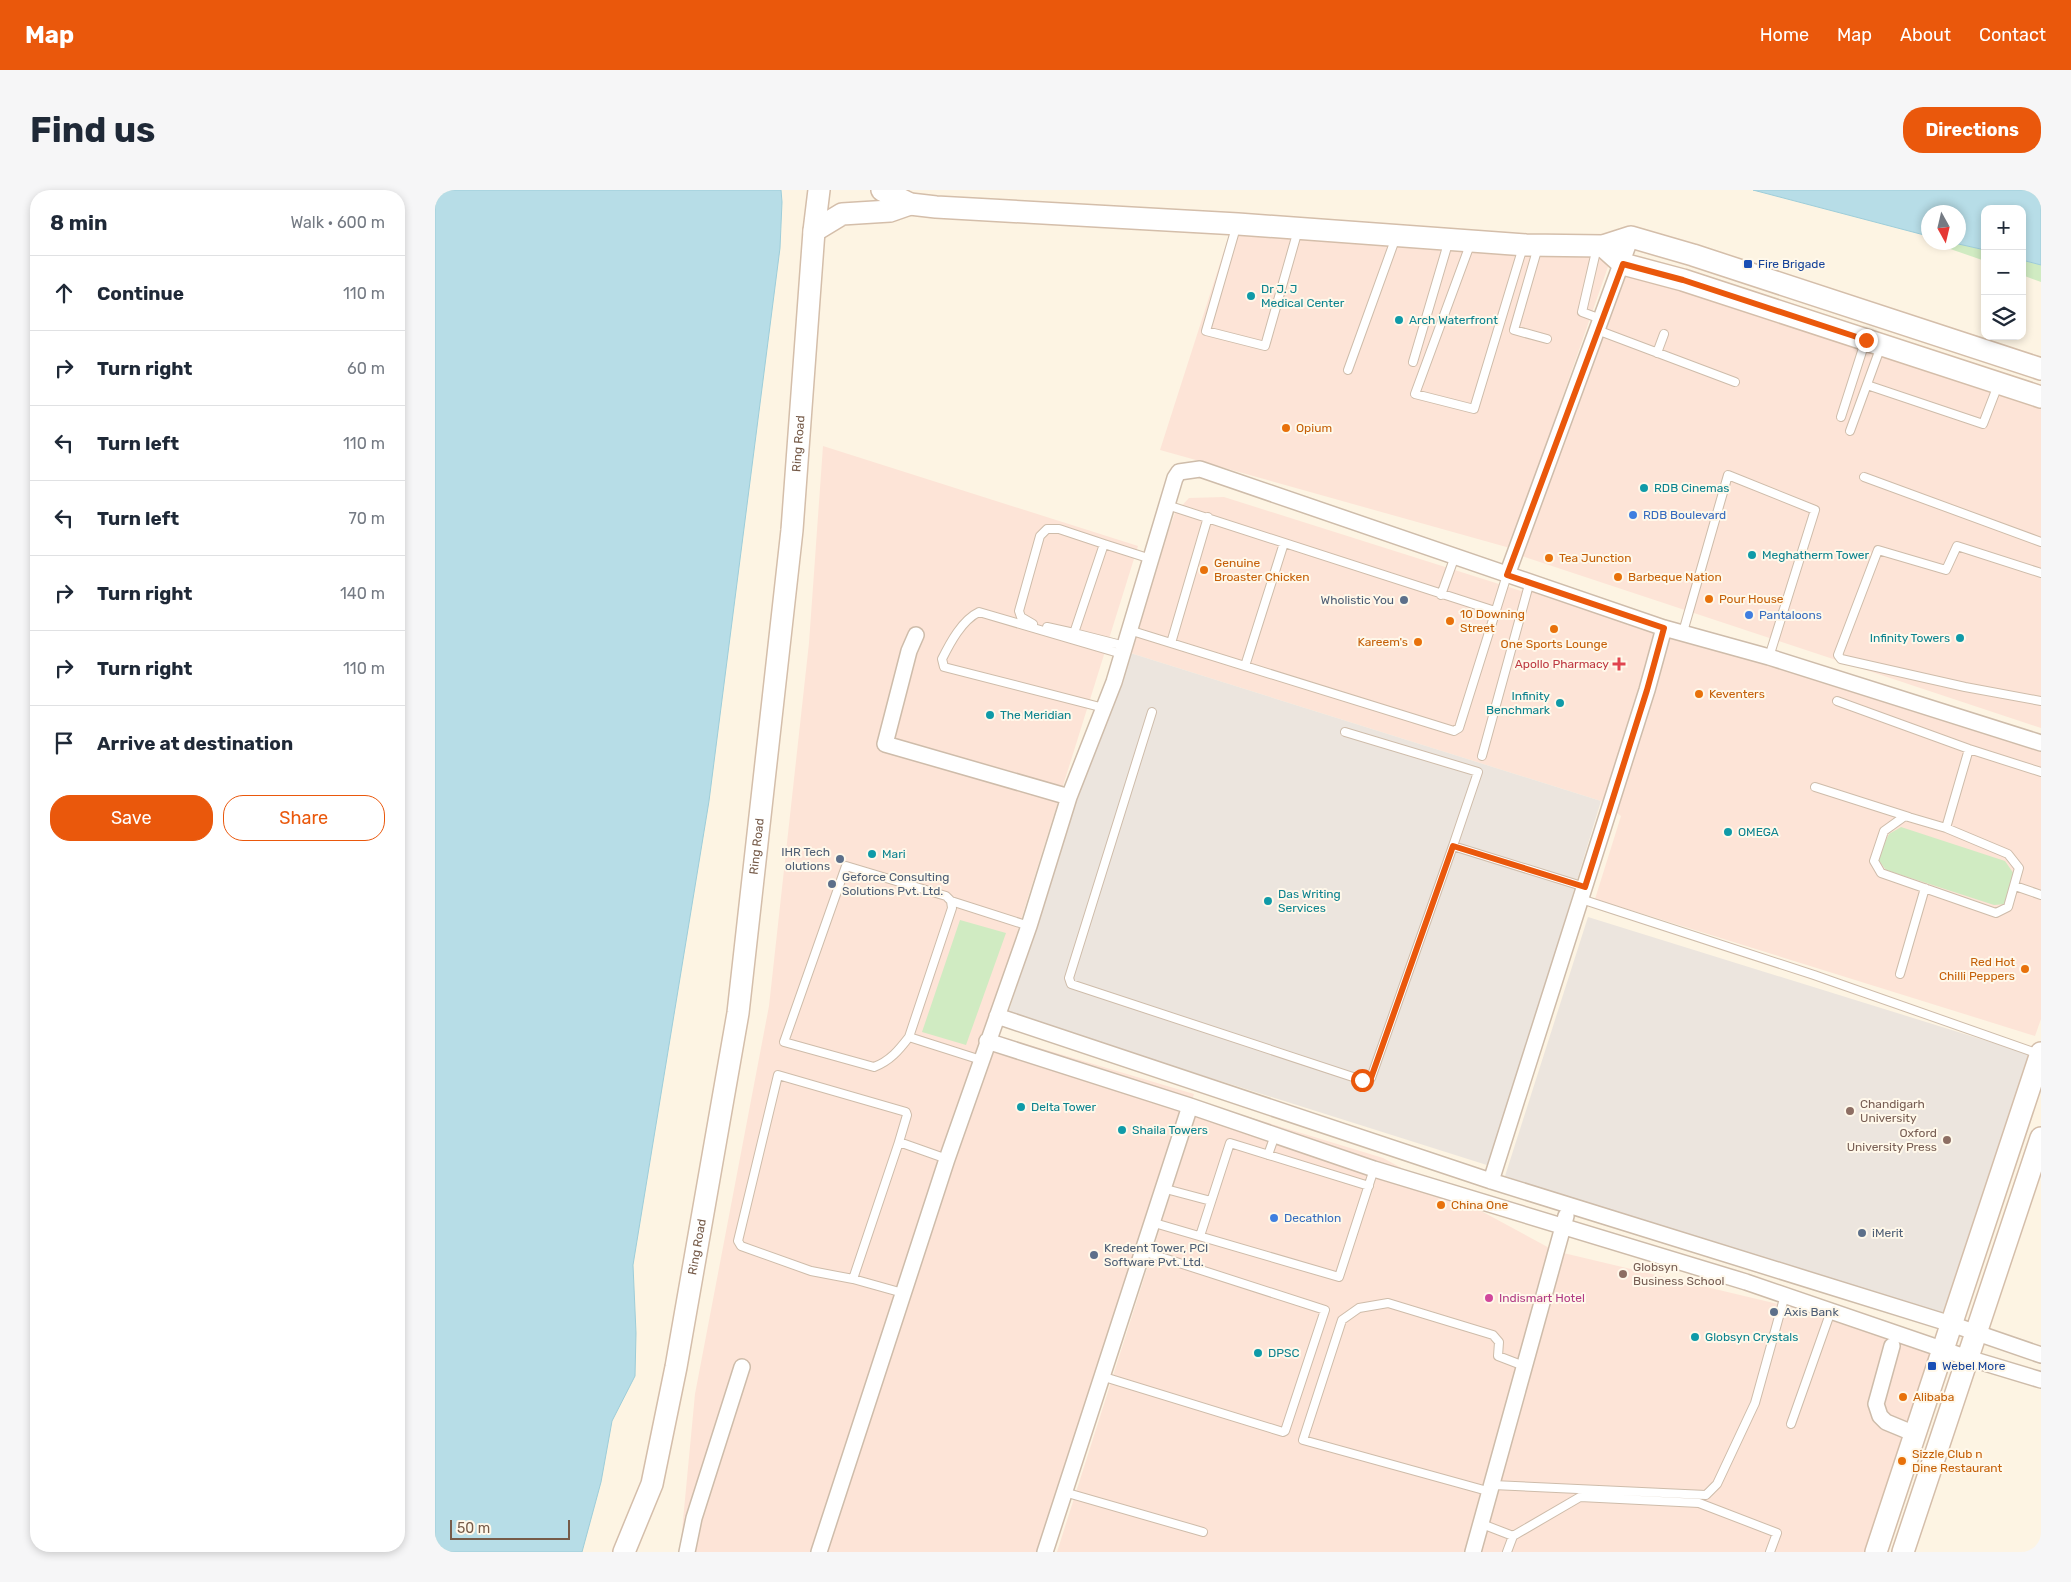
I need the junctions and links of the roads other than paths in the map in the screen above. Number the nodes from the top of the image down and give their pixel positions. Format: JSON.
{"nodes":[{"id":1,"x":819,"y":190,"type":"edge"},
{"id":2,"x":882,"y":190,"type":"edge"},
{"id":3,"x":910,"y":204,"type":"junction"},
{"id":4,"x":1237,"y":224,"type":"junction"},
{"id":5,"x":1299,"y":228,"type":"junction"},
{"id":6,"x":814,"y":231,"type":"junction"},
{"id":7,"x":1397,"y":235,"type":"junction"},
{"id":8,"x":1631,"y":237,"type":"junction"},
{"id":9,"x":1449,"y":238,"type":"junction"},
{"id":10,"x":1471,"y":240,"type":"junction"},
{"id":11,"x":1531,"y":244,"type":"junction"},
{"id":12,"x":1600,"y":246,"type":"junction"},
{"id":13,"x":1693,"y":255,"type":"junction"},
{"id":14,"x":1623,"y":264,"type":"junction"},
{"id":15,"x":1765,"y":278,"type":"junction"},
{"id":16,"x":1681,"y":286,"type":"junction"},
{"id":17,"x":1756,"y":304,"type":"junction"},
{"id":18,"x":1856,"y":309,"type":"junction"},
{"id":19,"x":1599,"y":325,"type":"junction"},
{"id":20,"x":1664,"y":334,"type":"dead end"},
{"id":21,"x":1547,"y":339,"type":"dead end"},
{"id":22,"x":1865,"y":340,"type":"junction"},
{"id":23,"x":1657,"y":353,"type":"junction"},
{"id":24,"x":1413,"y":362,"type":"dead end"},
{"id":25,"x":2040,"y":369,"type":"edge"},
{"id":26,"x":1348,"y":370,"type":"dead end"},
{"id":27,"x":1735,"y":382,"type":"dead end"},
{"id":28,"x":1999,"y":383,"type":"junction"},
{"id":29,"x":1867,"y":385,"type":"junction"},
{"id":30,"x":2036,"y":395,"type":"edge"},
{"id":31,"x":1841,"y":417,"type":"dead end"},
{"id":32,"x":1850,"y":431,"type":"dead end"},
{"id":33,"x":1864,"y":477,"type":"dead end"},
{"id":34,"x":1167,"y":506,"type":"junction"},
{"id":35,"x":1207,"y":517,"type":"junction"},
{"id":36,"x":2041,"y":542,"type":"edge"},
{"id":37,"x":1284,"y":543,"type":"junction"},
{"id":38,"x":1104,"y":544,"type":"junction"},
{"id":39,"x":1455,"y":556,"type":"junction"},
{"id":40,"x":1151,"y":559,"type":"junction"},
{"id":41,"x":2041,"y":573,"type":"edge"},
{"id":42,"x":1507,"y":575,"type":"junction"},
{"id":43,"x":1530,"y":581,"type":"junction"},
{"id":44,"x":1441,"y":595,"type":"junction"},
{"id":45,"x":1495,"y":611,"type":"junction"},
{"id":46,"x":1664,"y":628,"type":"junction"},
{"id":47,"x":1129,"y":630,"type":"junction"},
{"id":48,"x":1683,"y":632,"type":"junction"},
{"id":49,"x":1074,"y":633,"type":"junction"},
{"id":50,"x":916,"y":636,"type":"dead end"},
{"id":51,"x":1171,"y":643,"type":"junction"},
{"id":52,"x":1123,"y":650,"type":"junction"},
{"id":53,"x":1769,"y":657,"type":"junction"},
{"id":54,"x":1245,"y":666,"type":"junction"},
{"id":55,"x":1837,"y":701,"type":"dead end"},
{"id":56,"x":2041,"y":701,"type":"edge"},
{"id":57,"x":1104,"y":708,"type":"junction"},
{"id":58,"x":1152,"y":712,"type":"dead end"},
{"id":59,"x":1345,"y":732,"type":"dead end"},
{"id":60,"x":2041,"y":743,"type":"edge"},
{"id":61,"x":1969,"y":749,"type":"junction"},
{"id":62,"x":1482,"y":756,"type":"dead end"},
{"id":63,"x":2041,"y":772,"type":"edge"},
{"id":64,"x":1815,"y":786,"type":"dead end"},
{"id":65,"x":1069,"y":798,"type":"junction"},
{"id":66,"x":1911,"y":817,"type":"junction"},
{"id":67,"x":1946,"y":828,"type":"junction"},
{"id":68,"x":1453,"y":846,"type":"junction"},
{"id":69,"x":2015,"y":886,"type":"junction"},
{"id":70,"x":1925,"y":888,"type":"junction"},
{"id":71,"x":1583,"y":893,"type":"junction"},
{"id":72,"x":2041,"y":895,"type":"edge"},
{"id":73,"x":951,"y":901,"type":"junction"},
{"id":74,"x":1029,"y":926,"type":"junction"},
{"id":75,"x":1900,"y":974,"type":"dead end"},
{"id":76,"x":997,"y":1016,"type":"junction"},
{"id":77,"x":909,"y":1037,"type":"junction"},
{"id":78,"x":987,"y":1041,"type":"junction"},
{"id":79,"x":2041,"y":1054,"type":"edge"},
{"id":80,"x":981,"y":1060,"type":"junction"},
{"id":81,"x":1189,"y":1106,"type":"junction"},
{"id":82,"x":1275,"y":1135,"type":"junction"},
{"id":83,"x":2041,"y":1138,"type":"edge"},
{"id":84,"x":899,"y":1142,"type":"junction"},
{"id":85,"x":1268,"y":1154,"type":"junction"},
{"id":86,"x":947,"y":1159,"type":"junction"},
{"id":87,"x":1374,"y":1169,"type":"junction"},
{"id":88,"x":1491,"y":1182,"type":"junction"},
{"id":89,"x":1369,"y":1186,"type":"junction"},
{"id":90,"x":1162,"y":1188,"type":"junction"},
{"id":91,"x":1211,"y":1201,"type":"junction"},
{"id":92,"x":1569,"y":1207,"type":"junction"},
{"id":93,"x":1151,"y":1222,"type":"junction"},
{"id":94,"x":1563,"y":1224,"type":"junction"},
{"id":95,"x":1200,"y":1236,"type":"junction"},
{"id":96,"x":1141,"y":1251,"type":"junction"},
{"id":97,"x":853,"y":1279,"type":"junction"},
{"id":98,"x":903,"y":1294,"type":"junction"},
{"id":99,"x":1785,"y":1295,"type":"junction"},
{"id":100,"x":1831,"y":1310,"type":"junction"},
{"id":101,"x":1951,"y":1324,"type":"junction"},
{"id":102,"x":1976,"y":1334,"type":"junction"},
{"id":103,"x":1892,"y":1346,"type":"dead end"},
{"id":104,"x":1942,"y":1349,"type":"junction"},
{"id":105,"x":2041,"y":1355,"type":"edge"},
{"id":106,"x":1968,"y":1358,"type":"junction"},
{"id":107,"x":1525,"y":1366,"type":"junction"},
{"id":108,"x":742,"y":1367,"type":"dead end"},
{"id":109,"x":1101,"y":1376,"type":"junction"},
{"id":110,"x":2041,"y":1380,"type":"edge"},
{"id":111,"x":1791,"y":1424,"type":"dead end"},
{"id":112,"x":1915,"y":1434,"type":"junction"},
{"id":113,"x":1492,"y":1489,"type":"junction"},
{"id":114,"x":1064,"y":1492,"type":"junction"},
{"id":115,"x":1482,"y":1524,"type":"junction"},
{"id":116,"x":1203,"y":1532,"type":"dead end"},
{"id":117,"x":1513,"y":1536,"type":"junction"},
{"id":118,"x":624,"y":1552,"type":"edge"},
{"id":119,"x":687,"y":1552,"type":"edge"},
{"id":120,"x":819,"y":1552,"type":"edge"},
{"id":121,"x":1045,"y":1552,"type":"edge"},
{"id":122,"x":1473,"y":1552,"type":"edge"},
{"id":123,"x":1507,"y":1552,"type":"edge"},
{"id":124,"x":1770,"y":1552,"type":"edge"},
{"id":125,"x":1876,"y":1552,"type":"edge"},
{"id":126,"x":1903,"y":1552,"type":"edge"}],
"edges":[{"from":1,"to":6,"type":"street","name":"Ring Road"},
{"from":2,"to":3,"type":"street"},
{"from":3,"to":4,"type":"street"},
{"from":3,"to":6,"type":"street"},
{"from":4,"to":5,"type":"street"},
{"from":4,"to":5,"type":"lane"},
{"from":5,"to":7,"type":"street"},
{"from":6,"to":118,"type":"street","name":"Ring Road"},
{"from":7,"to":9,"type":"street"},
{"from":7,"to":26,"type":"lane"},
{"from":8,"to":12,"type":"street"},
{"from":8,"to":13,"type":"street"},
{"from":8,"to":14,"type":"street"},
{"from":9,"to":10,"type":"street"},
{"from":9,"to":24,"type":"lane"},
{"from":10,"to":11,"type":"street"},
{"from":10,"to":11,"type":"lane"},
{"from":11,"to":12,"type":"street"},
{"from":11,"to":21,"type":"lane"},
{"from":12,"to":14,"type":"street"},
{"from":12,"to":19,"type":"lane"},
{"from":13,"to":15,"type":"street"},
{"from":13,"to":16,"type":"street"},
{"from":14,"to":16,"type":"street"},
{"from":14,"to":19,"type":"street"},
{"from":15,"to":17,"type":"street"},
{"from":15,"to":18,"type":"street"},
{"from":16,"to":17,"type":"street"},
{"from":17,"to":22,"type":"street"},
{"from":18,"to":22,"type":"street"},
{"from":18,"to":25,"type":"street"},
{"from":19,"to":23,"type":"lane"},
{"from":19,"to":42,"type":"street"},
{"from":20,"to":23,"type":"lane"},
{"from":22,"to":28,"type":"street"},
{"from":22,"to":29,"type":"lane"},
{"from":22,"to":31,"type":"lane"},
{"from":23,"to":27,"type":"lane"},
{"from":25,"to":30,"type":"street"},
{"from":28,"to":29,"type":"lane"},
{"from":28,"to":30,"type":"street"},
{"from":29,"to":32,"type":"lane"},
{"from":33,"to":36,"type":"lane"},
{"from":34,"to":35,"type":"lane"},
{"from":34,"to":39,"type":"street"},
{"from":34,"to":40,"type":"street"},
{"from":35,"to":37,"type":"lane"},
{"from":35,"to":51,"type":"lane"},
{"from":37,"to":44,"type":"lane"},
{"from":37,"to":54,"type":"lane"},
{"from":38,"to":40,"type":"lane"},
{"from":38,"to":49,"type":"lane"},
{"from":38,"to":49,"type":"lane"},
{"from":39,"to":42,"type":"street"},
{"from":39,"to":44,"type":"lane"},
{"from":40,"to":47,"type":"street"},
{"from":41,"to":56,"type":"lane"},
{"from":42,"to":43,"type":"street"},
{"from":42,"to":45,"type":"lane"},
{"from":43,"to":46,"type":"street"},
{"from":43,"to":62,"type":"lane"},
{"from":44,"to":45,"type":"lane"},
{"from":45,"to":54,"type":"lane"},
{"from":46,"to":48,"type":"street"},
{"from":46,"to":71,"type":"street"},
{"from":47,"to":51,"type":"lane"},
{"from":47,"to":52,"type":"street"},
{"from":48,"to":53,"type":"street"},
{"from":48,"to":53,"type":"lane"},
{"from":49,"to":52,"type":"lane"},
{"from":50,"to":65,"type":"street"},
{"from":51,"to":54,"type":"lane"},
{"from":52,"to":57,"type":"street"},
{"from":52,"to":57,"type":"lane"},
{"from":53,"to":60,"type":"street"},
{"from":55,"to":61,"type":"lane"},
{"from":57,"to":65,"type":"street"},
{"from":58,"to":68,"type":"lane"},
{"from":59,"to":68,"type":"lane"},
{"from":61,"to":63,"type":"lane"},
{"from":61,"to":67,"type":"lane"},
{"from":64,"to":66,"type":"lane"},
{"from":65,"to":74,"type":"street"},
{"from":66,"to":67,"type":"lane"},
{"from":66,"to":70,"type":"lane"},
{"from":67,"to":69,"type":"lane"},
{"from":68,"to":71,"type":"lane"},
{"from":69,"to":70,"type":"lane"},
{"from":69,"to":72,"type":"lane"},
{"from":70,"to":75,"type":"lane"},
{"from":71,"to":79,"type":"lane"},
{"from":71,"to":88,"type":"street"},
{"from":73,"to":74,"type":"lane"},
{"from":73,"to":77,"type":"lane"},
{"from":73,"to":77,"type":"lane"},
{"from":74,"to":76,"type":"street"},
{"from":76,"to":78,"type":"street"},
{"from":76,"to":88,"type":"street"},
{"from":77,"to":80,"type":"lane"},
{"from":78,"to":80,"type":"street"},
{"from":78,"to":81,"type":"street"},
{"from":79,"to":101,"type":"street"},
{"from":80,"to":86,"type":"street"},
{"from":81,"to":82,"type":"street"},
{"from":81,"to":90,"type":"street"},
{"from":82,"to":85,"type":"lane"},
{"from":82,"to":87,"type":"street"},
{"from":83,"to":102,"type":"street"},
{"from":84,"to":86,"type":"lane"},
{"from":84,"to":97,"type":"lane"},
{"from":84,"to":97,"type":"lane"},
{"from":85,"to":89,"type":"lane"},
{"from":85,"to":91,"type":"lane"},
{"from":86,"to":98,"type":"street"},
{"from":87,"to":89,"type":"lane"},
{"from":87,"to":94,"type":"street"},
{"from":88,"to":92,"type":"street"},
{"from":89,"to":95,"type":"lane"},
{"from":90,"to":91,"type":"lane"},
{"from":90,"to":93,"type":"street"},
{"from":91,"to":95,"type":"lane"},
{"from":92,"to":94,"type":"street"},
{"from":92,"to":101,"type":"street"},
{"from":93,"to":95,"type":"lane"},
{"from":93,"to":96,"type":"street"},
{"from":94,"to":99,"type":"street"},
{"from":94,"to":107,"type":"street"},
{"from":96,"to":109,"type":"street"},
{"from":96,"to":109,"type":"lane"},
{"from":97,"to":98,"type":"lane"},
{"from":98,"to":120,"type":"street"},
{"from":99,"to":100,"type":"street"},
{"from":99,"to":113,"type":"lane"},
{"from":100,"to":104,"type":"street"},
{"from":100,"to":111,"type":"lane"},
{"from":101,"to":102,"type":"street"},
{"from":101,"to":104,"type":"street"},
{"from":102,"to":105,"type":"street"},
{"from":102,"to":106,"type":"street"},
{"from":103,"to":112,"type":"street"},
{"from":104,"to":106,"type":"street"},
{"from":104,"to":112,"type":"street"},
{"from":106,"to":110,"type":"street"},
{"from":106,"to":126,"type":"street"},
{"from":107,"to":113,"type":"street"},
{"from":107,"to":113,"type":"lane"},
{"from":108,"to":119,"type":"street"},
{"from":109,"to":114,"type":"street"},
{"from":112,"to":125,"type":"street"},
{"from":113,"to":115,"type":"street"},
{"from":114,"to":116,"type":"lane"},
{"from":114,"to":121,"type":"street"},
{"from":115,"to":117,"type":"lane"},
{"from":115,"to":122,"type":"street"},
{"from":117,"to":123,"type":"lane"},
{"from":117,"to":124,"type":"lane"}]}
